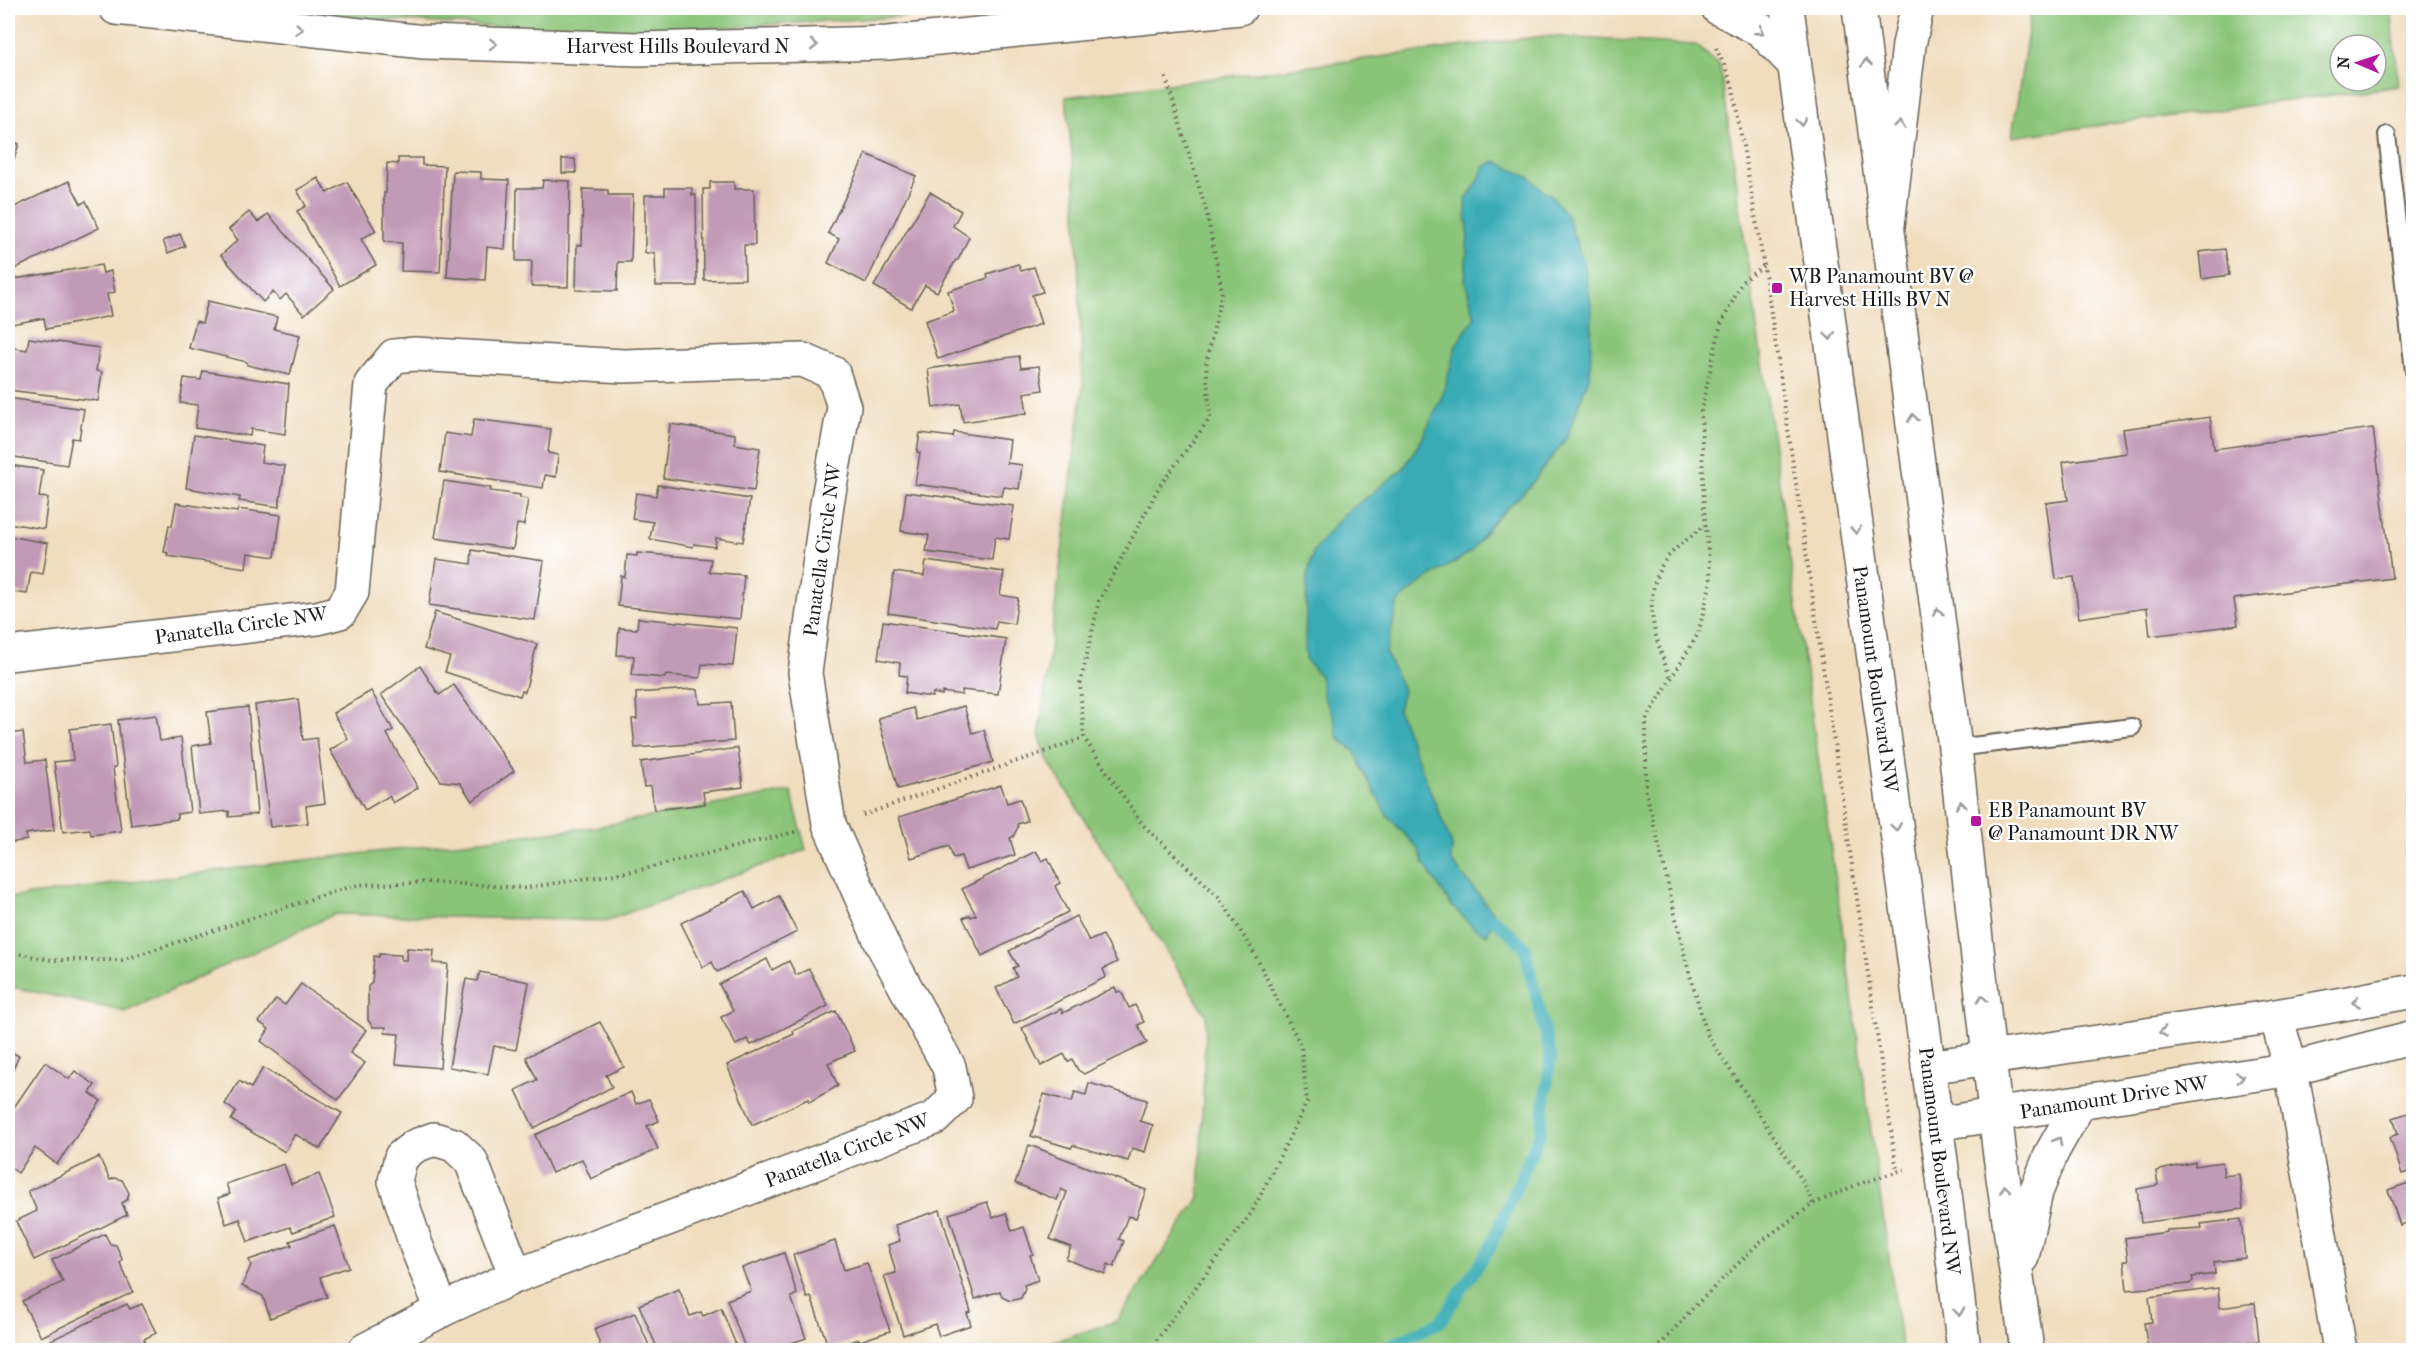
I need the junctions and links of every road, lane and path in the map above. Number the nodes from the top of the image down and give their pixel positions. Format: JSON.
{"nodes":[{"id":1,"x":116,"y":8,"type":"edge"},
{"id":2,"x":1062,"y":8,"type":"edge"},
{"id":3,"x":1240,"y":8,"type":"edge"},
{"id":4,"x":1718,"y":8,"type":"edge"},
{"id":5,"x":1787,"y":8,"type":"edge"},
{"id":6,"x":1859,"y":8,"type":"edge"},
{"id":7,"x":1917,"y":8,"type":"edge"},
{"id":8,"x":953,"y":36,"type":"junction"},
{"id":9,"x":1716,"y":47,"type":"dead end"},
{"id":10,"x":1794,"y":64,"type":"junction"},
{"id":11,"x":1165,"y":75,"type":"dead end"},
{"id":12,"x":2387,"y":135,"type":"dead end"},
{"id":13,"x":1888,"y":225,"type":"junction"},
{"id":14,"x":1764,"y":266,"type":"junction"},
{"id":15,"x":2414,"y":371,"type":"edge"},
{"id":16,"x":1705,"y":525,"type":"junction"},
{"id":17,"x":8,"y":654,"type":"edge"},
{"id":18,"x":1670,"y":677,"type":"junction"},
{"id":19,"x":2132,"y":727,"type":"dead end"},
{"id":20,"x":1084,"y":738,"type":"junction"},
{"id":21,"x":1955,"y":748,"type":"junction"},
{"id":22,"x":829,"y":824,"type":"junction"},
{"id":23,"x":8,"y":952,"type":"edge"},
{"id":24,"x":2414,"y":991,"type":"edge"},
{"id":25,"x":2276,"y":1016,"type":"junction"},
{"id":26,"x":2414,"y":1037,"type":"edge"},
{"id":27,"x":1988,"y":1057,"type":"junction"},
{"id":28,"x":1928,"y":1067,"type":"junction"},
{"id":29,"x":2291,"y":1069,"type":"junction"},
{"id":30,"x":2079,"y":1104,"type":"junction"},
{"id":31,"x":1996,"y":1115,"type":"junction"},
{"id":32,"x":1936,"y":1124,"type":"junction"},
{"id":33,"x":1909,"y":1168,"type":"dead end"},
{"id":34,"x":1897,"y":1171,"type":"junction"},
{"id":35,"x":1813,"y":1204,"type":"junction"},
{"id":36,"x":516,"y":1276,"type":"junction"},
{"id":37,"x":2017,"y":1277,"type":"junction"},
{"id":38,"x":442,"y":1310,"type":"junction"},
{"id":39,"x":365,"y":1350,"type":"edge"},
{"id":40,"x":1149,"y":1350,"type":"edge"},
{"id":41,"x":1656,"y":1350,"type":"edge"},
{"id":42,"x":1964,"y":1350,"type":"edge"},
{"id":43,"x":2027,"y":1350,"type":"edge"},
{"id":44,"x":2340,"y":1350,"type":"edge"}],
"edges":[{"from":1,"to":8,"type":"street","name":"Harvest Hills Boulevard N","one_way":true},
{"from":2,"to":8,"type":"street"},
{"from":3,"to":8,"type":"street","name":"Harvest Hills Boulevard N"},
{"from":4,"to":10,"type":"street","one_way":true},
{"from":5,"to":10,"type":"street","name":"Panamount Boulevard NW"},
{"from":13,"to":6,"type":"street","one_way":true},
{"from":13,"to":7,"type":"street","one_way":true},
{"from":9,"to":14,"type":"path"},
{"from":10,"to":28,"type":"street","name":"Panamount Boulevard NW","one_way":true},
{"from":11,"to":20,"type":"path"},
{"from":12,"to":15,"type":"lane"},
{"from":21,"to":13,"type":"street","one_way":true},
{"from":14,"to":16,"type":"path"},
{"from":14,"to":34,"type":"path"},
{"from":16,"to":18,"type":"path"},
{"from":16,"to":18,"type":"path"},
{"from":17,"to":22,"type":"street","name":"Panatella Circle NW"},
{"from":18,"to":35,"type":"path"},
{"from":19,"to":21,"type":"lane"},
{"from":20,"to":22,"type":"path"},
{"from":20,"to":40,"type":"path"},
{"from":27,"to":21,"type":"street","one_way":true},
{"from":22,"to":23,"type":"path"},
{"from":22,"to":36,"type":"street","name":"Panatella Circle NW"},
{"from":24,"to":25,"type":"street","one_way":true},
{"from":25,"to":27,"type":"street","one_way":true},
{"from":25,"to":29,"type":"street"},
{"from":26,"to":29,"type":"street","name":"Panamount Drive NW"},
{"from":27,"to":28,"type":"street"},
{"from":27,"to":31,"type":"street"},
{"from":28,"to":32,"type":"street","name":"Panamount Boulevard NW"},
{"from":30,"to":29,"type":"street","name":"Panamount Drive NW","one_way":true},
{"from":29,"to":44,"type":"street"},
{"from":30,"to":31,"type":"street","name":"Panamount Drive NW"},
{"from":37,"to":30,"type":"street","one_way":true},
{"from":31,"to":32,"type":"street","name":"Panamount Drive NW"},
{"from":37,"to":31,"type":"street","one_way":true},
{"from":32,"to":42,"type":"street","name":"Panamount Boulevard NW","one_way":true},
{"from":33,"to":34,"type":"path"},
{"from":34,"to":35,"type":"path"},
{"from":35,"to":41,"type":"path"},
{"from":36,"to":38,"type":"street","name":"Panatella Circle NW"},
{"from":36,"to":38,"type":"street"},
{"from":37,"to":43,"type":"street"},
{"from":38,"to":39,"type":"street","name":"Panatella Circle NW"}]}
